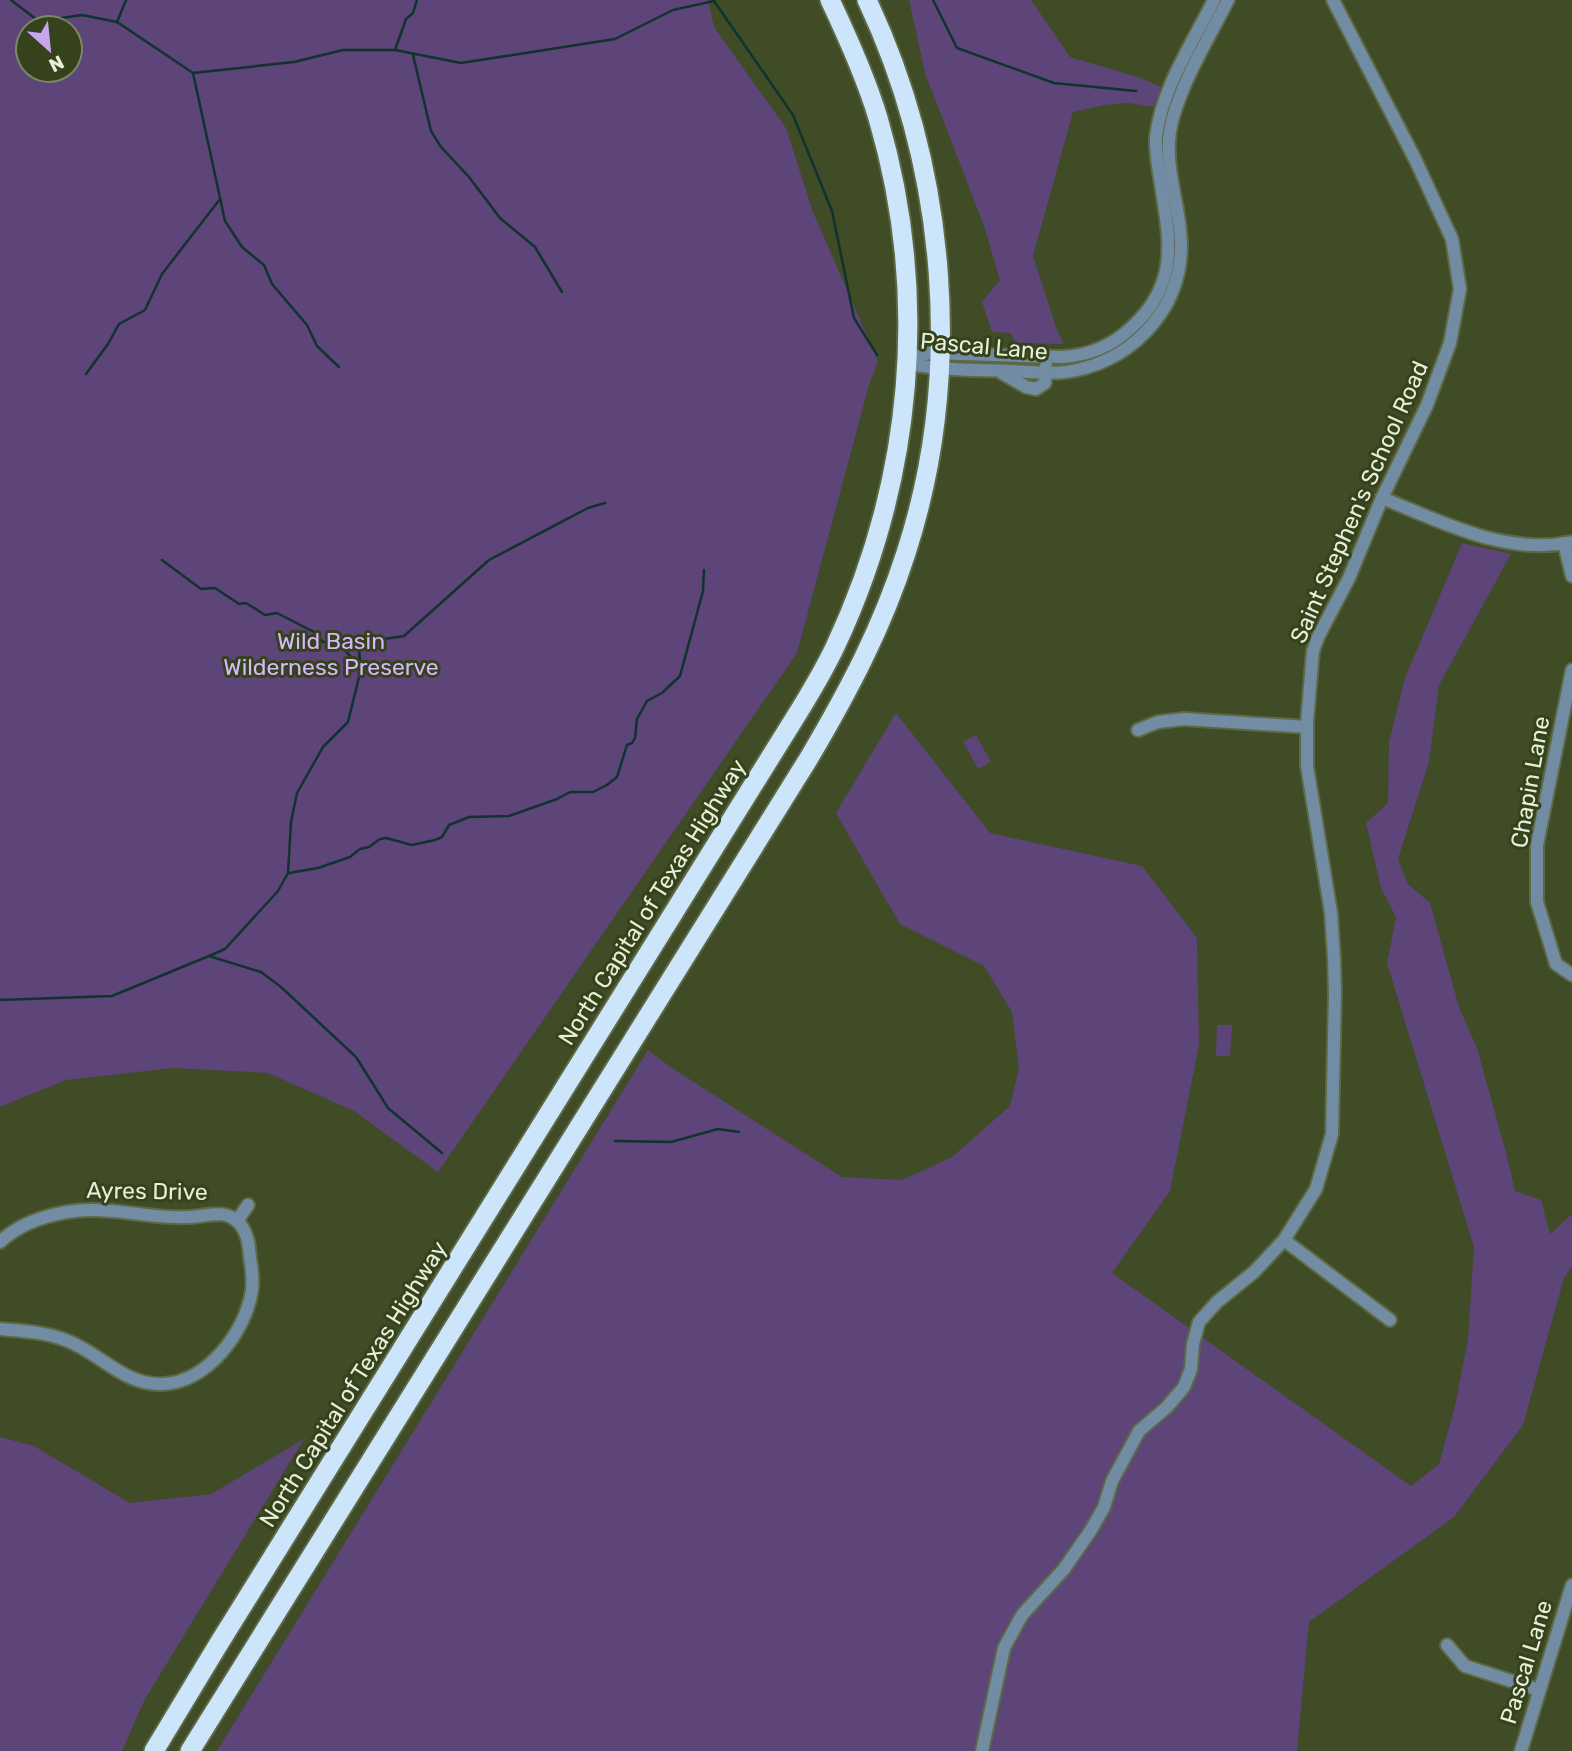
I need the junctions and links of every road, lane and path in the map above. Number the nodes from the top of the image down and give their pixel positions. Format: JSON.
{"nodes":[{"id":1,"x":830,"y":0,"type":"edge"},
{"id":2,"x":867,"y":0,"type":"edge"},
{"id":3,"x":1214,"y":0,"type":"edge"},
{"id":4,"x":1228,"y":0,"type":"edge"},
{"id":5,"x":1334,"y":0,"type":"edge"},
{"id":6,"x":1170,"y":203,"type":"junction"},
{"id":7,"x":1164,"y":294,"type":"junction"},
{"id":8,"x":1072,"y":356,"type":"junction"},
{"id":9,"x":1046,"y":357,"type":"junction"},
{"id":10,"x":939,"y":360,"type":"junction"},
{"id":11,"x":908,"y":363,"type":"junction"},
{"id":12,"x":1073,"y":371,"type":"junction"},
{"id":13,"x":1046,"y":373,"type":"junction"},
{"id":14,"x":1382,"y":498,"type":"junction"},
{"id":15,"x":1568,"y":542,"type":"edge"},
{"id":16,"x":1572,"y":576,"type":"edge"},
{"id":17,"x":1572,"y":670,"type":"edge"},
{"id":18,"x":1307,"y":727,"type":"junction"},
{"id":19,"x":1567,"y":728,"type":"edge"},
{"id":20,"x":1138,"y":730,"type":"dead end"},
{"id":21,"x":1572,"y":975,"type":"edge"},
{"id":22,"x":612,"y":1012,"type":"junction"},
{"id":23,"x":640,"y":1029,"type":"junction"},
{"id":24,"x":248,"y":1205,"type":"dead end"},
{"id":25,"x":237,"y":1221,"type":"junction"},
{"id":26,"x":1283,"y":1240,"type":"junction"},
{"id":27,"x":0,"y":1242,"type":"edge"},
{"id":28,"x":1390,"y":1320,"type":"dead end"},
{"id":29,"x":0,"y":1329,"type":"edge"},
{"id":30,"x":1572,"y":1585,"type":"edge"},
{"id":31,"x":1447,"y":1645,"type":"dead end"},
{"id":32,"x":1539,"y":1690,"type":"junction"},
{"id":33,"x":154,"y":1751,"type":"edge"},
{"id":34,"x":190,"y":1751,"type":"edge"},
{"id":35,"x":982,"y":1751,"type":"edge"},
{"id":36,"x":1521,"y":1751,"type":"edge"}],
"edges":[{"from":1,"to":11,"type":"highway","name":"North Capital of Texas Highway"},
{"from":2,"to":10,"type":"highway"},
{"from":3,"to":6,"type":"street","name":"Pascal Lane"},
{"from":4,"to":6,"type":"street","name":"Pascal Lane"},
{"from":5,"to":14,"type":"street","name":"Saint Stephen's School Road"},
{"from":6,"to":7,"type":"street","name":"Pascal Lane"},
{"from":7,"to":8,"type":"street","name":"Pascal Lane"},
{"from":7,"to":12,"type":"street","name":"Pascal Lane"},
{"from":8,"to":9,"type":"street","name":"Pascal Lane"},
{"from":8,"to":12,"type":"street"},
{"from":9,"to":10,"type":"street","name":"Pascal Lane"},
{"from":9,"to":13,"type":"street"},
{"from":10,"to":11,"type":"street","name":"Pascal Lane"},
{"from":10,"to":13,"type":"street","name":"Pascal Lane"},
{"from":10,"to":23,"type":"highway"},
{"from":11,"to":22,"type":"highway","name":"North Capital of Texas Highway"},
{"from":12,"to":13,"type":"street","name":"Pascal Lane"},
{"from":14,"to":15,"type":"street"},
{"from":14,"to":18,"type":"street","name":"Saint Stephen's School Road"},
{"from":15,"to":16,"type":"street"},
{"from":17,"to":19,"type":"street","name":"Chapin Lane"},
{"from":18,"to":20,"type":"street"},
{"from":18,"to":26,"type":"street","name":"Saint Stephen's School Road"},
{"from":19,"to":21,"type":"street","name":"Chapin Lane"},
{"from":22,"to":23,"type":"highway"},
{"from":22,"to":33,"type":"highway","name":"North Capital of Texas Highway"},
{"from":23,"to":34,"type":"highway"},
{"from":24,"to":25,"type":"street","name":"Ayres Drive"},
{"from":25,"to":27,"type":"street","name":"Ayres Drive"},
{"from":25,"to":29,"type":"street"},
{"from":26,"to":28,"type":"street"},
{"from":26,"to":35,"type":"street","name":"Saint Stephen's School Road"},
{"from":30,"to":32,"type":"street","name":"Pascal Lane"},
{"from":31,"to":32,"type":"street"},
{"from":32,"to":36,"type":"street","name":"Pascal Lane"}]}
